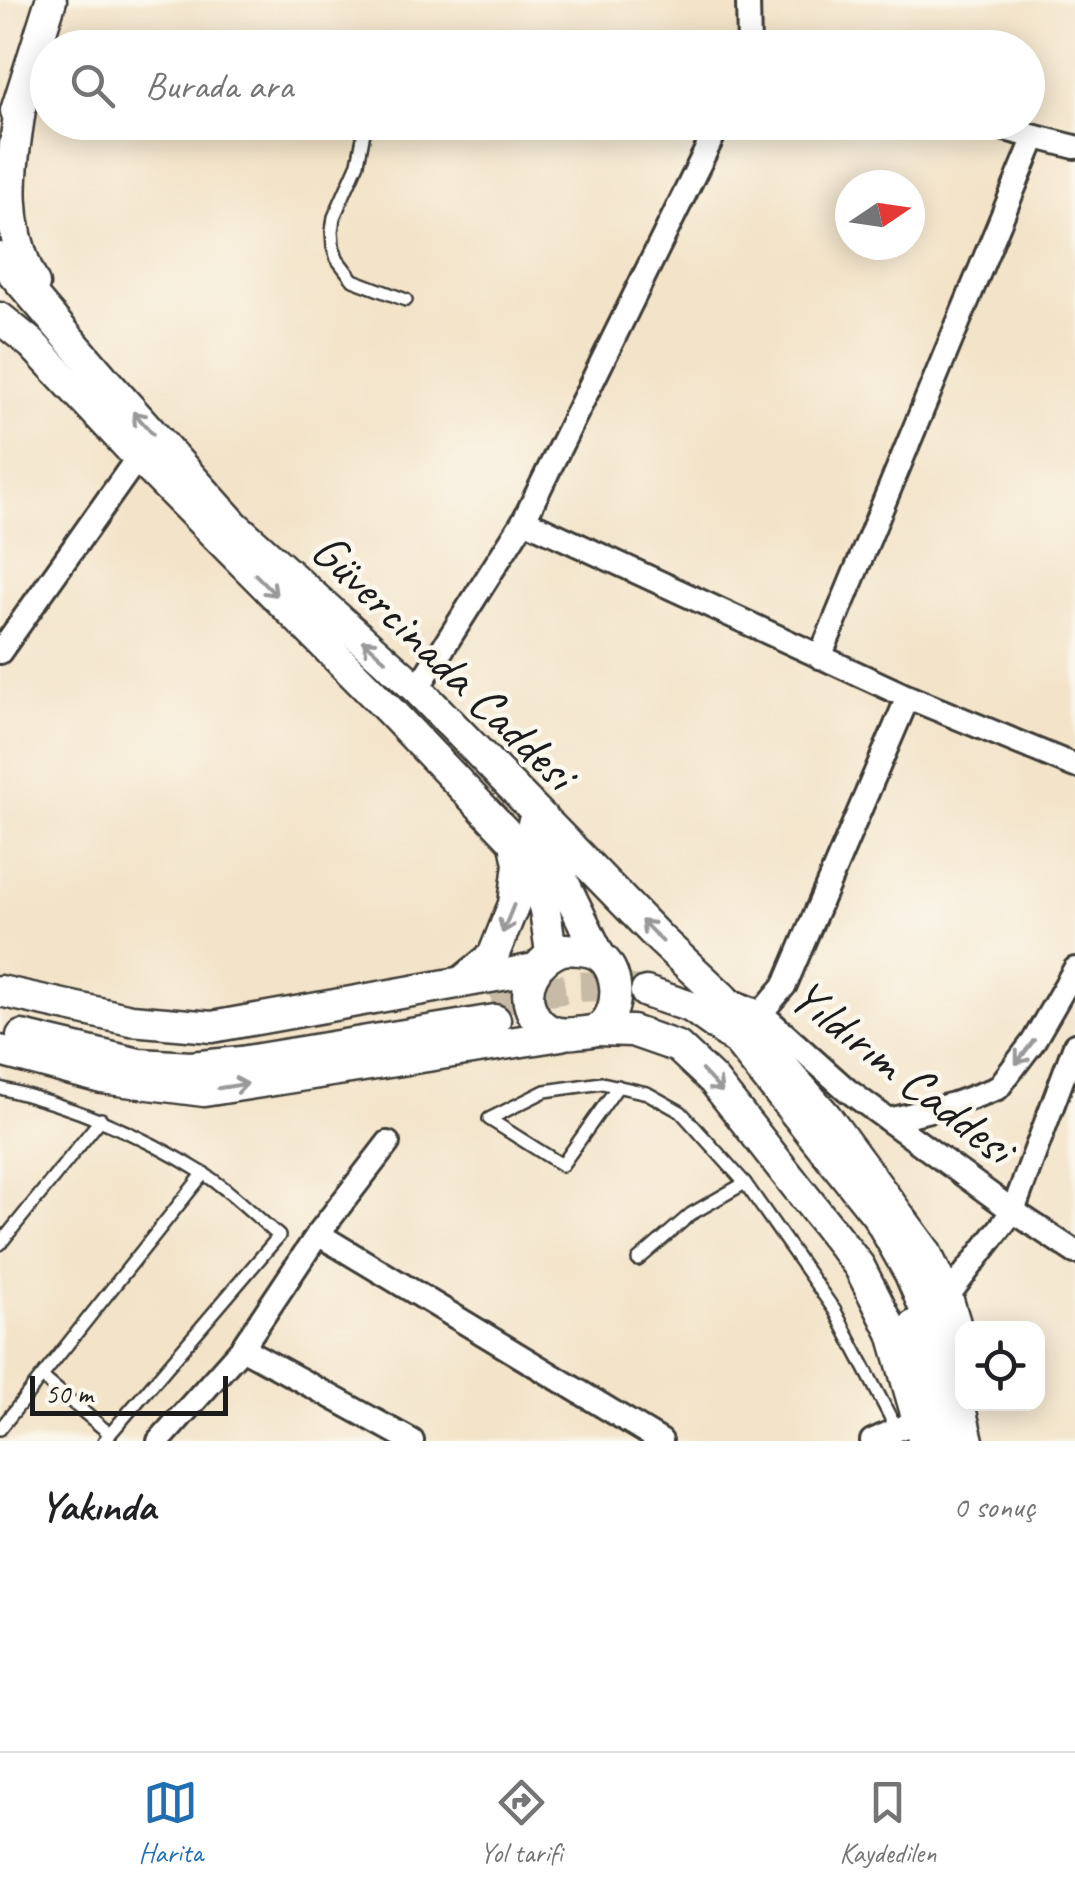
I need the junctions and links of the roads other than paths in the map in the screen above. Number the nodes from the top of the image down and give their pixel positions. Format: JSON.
{"nodes":[{"id":1,"x":51,"y":0,"type":"edge"},
{"id":2,"x":748,"y":0,"type":"edge"},
{"id":3,"x":42,"y":30,"type":"edge"},
{"id":4,"x":749,"y":30,"type":"edge"},
{"id":5,"x":30,"y":70,"type":"edge"},
{"id":6,"x":22,"y":96,"type":"junction"},
{"id":7,"x":362,"y":140,"type":"edge"},
{"id":8,"x":711,"y":140,"type":"edge"},
{"id":9,"x":1034,"y":140,"type":"edge"},
{"id":10,"x":1045,"y":140,"type":"edge"},
{"id":11,"x":0,"y":147,"type":"edge"},
{"id":12,"x":1075,"y":147,"type":"edge"},
{"id":13,"x":11,"y":216,"type":"junction"},
{"id":14,"x":0,"y":258,"type":"edge"},
{"id":15,"x":0,"y":279,"type":"edge"},
{"id":16,"x":406,"y":300,"type":"dead end"},
{"id":17,"x":51,"y":317,"type":"junction"},
{"id":18,"x":0,"y":318,"type":"edge"},
{"id":19,"x":138,"y":457,"type":"junction"},
{"id":20,"x":524,"y":520,"type":"junction"},
{"id":21,"x":0,"y":652,"type":"edge"},
{"id":22,"x":820,"y":657,"type":"junction"},
{"id":23,"x":417,"y":689,"type":"junction"},
{"id":24,"x":908,"y":697,"type":"junction"},
{"id":25,"x":1075,"y":766,"type":"edge"},
{"id":26,"x":506,"y":782,"type":"junction"},
{"id":27,"x":514,"y":841,"type":"junction"},
{"id":28,"x":543,"y":961,"type":"junction"},
{"id":29,"x":606,"y":964,"type":"junction"},
{"id":30,"x":1074,"y":980,"type":"edge"},
{"id":31,"x":462,"y":982,"type":"junction"},
{"id":32,"x":0,"y":991,"type":"edge"},
{"id":33,"x":723,"y":998,"type":"junction"},
{"id":34,"x":0,"y":1004,"type":"edge"},
{"id":35,"x":761,"y":1012,"type":"junction"},
{"id":36,"x":596,"y":1030,"type":"junction"},
{"id":37,"x":0,"y":1031,"type":"edge"},
{"id":38,"x":561,"y":1035,"type":"junction"},
{"id":39,"x":1075,"y":1045,"type":"edge"},
{"id":40,"x":0,"y":1051,"type":"edge"},
{"id":41,"x":618,"y":1086,"type":"junction"},
{"id":42,"x":0,"y":1088,"type":"edge"},
{"id":43,"x":101,"y":1120,"type":"junction"},
{"id":44,"x":888,"y":1120,"type":"junction"},
{"id":45,"x":388,"y":1143,"type":"dead end"},
{"id":46,"x":204,"y":1174,"type":"junction"},
{"id":47,"x":745,"y":1184,"type":"junction"},
{"id":48,"x":1012,"y":1211,"type":"junction"},
{"id":49,"x":318,"y":1234,"type":"junction"},
{"id":50,"x":0,"y":1244,"type":"edge"},
{"id":51,"x":1075,"y":1252,"type":"edge"},
{"id":52,"x":638,"y":1260,"type":"dead end"},
{"id":53,"x":948,"y":1297,"type":"junction"},
{"id":54,"x":955,"y":1322,"type":"edge"},
{"id":55,"x":242,"y":1348,"type":"junction"},
{"id":56,"x":42,"y":1377,"type":"junction"},
{"id":57,"x":982,"y":1411,"type":"edge"},
{"id":58,"x":0,"y":1429,"type":"edge"},
{"id":59,"x":913,"y":1430,"type":"edge"},
{"id":60,"x":107,"y":1437,"type":"edge"},
{"id":61,"x":159,"y":1441,"type":"edge"},
{"id":62,"x":412,"y":1441,"type":"edge"},
{"id":63,"x":661,"y":1441,"type":"edge"},
{"id":64,"x":872,"y":1441,"type":"edge"},
{"id":65,"x":946,"y":1441,"type":"edge"},
{"id":66,"x":968,"y":1441,"type":"edge"},
{"id":67,"x":990,"y":1441,"type":"edge"}],
"edges":[{"from":1,"to":3,"type":"main road"},
{"from":2,"to":4,"type":"street"},
{"from":5,"to":6,"type":"main road"},
{"from":6,"to":11,"type":"main road"},
{"from":6,"to":13,"type":"main road"},
{"from":7,"to":16,"type":"lane"},
{"from":8,"to":20,"type":"street"},
{"from":9,"to":22,"type":"street"},
{"from":10,"to":12,"type":"street"},
{"from":13,"to":14,"type":"main road"},
{"from":13,"to":17,"type":"main road"},
{"from":14,"to":15,"type":"main road"},
{"from":14,"to":17,"type":"main road"},
{"from":23,"to":17,"type":"main road","name":"Güvercinada Caddesi","one_way":true},
{"from":18,"to":19,"type":"main road","name":"Güvercinada Caddesi"},
{"from":19,"to":21,"type":"street"},
{"from":19,"to":27,"type":"main road","name":"Güvercinada Caddesi","one_way":true},
{"from":20,"to":22,"type":"street"},
{"from":20,"to":23,"type":"street"},
{"from":22,"to":24,"type":"street"},
{"from":23,"to":26,"type":"main road","name":"Güvercinada Caddesi"},
{"from":24,"to":25,"type":"street"},
{"from":24,"to":35,"type":"street"},
{"from":26,"to":29,"type":"main road"},
{"from":33,"to":26,"type":"main road","name":"Güvercinada Caddesi","one_way":true},
{"from":27,"to":28,"type":"main road","name":"Güvercinada Caddesi"},
{"from":27,"to":31,"type":"main road","one_way":true},
{"from":28,"to":29,"type":"main road"},
{"from":28,"to":31,"type":"main road"},
{"from":28,"to":38,"type":"main road"},
{"from":29,"to":33,"type":"main road"},
{"from":29,"to":36,"type":"main road"},
{"from":30,"to":44,"type":"street","one_way":true},
{"from":31,"to":32,"type":"main road"},
{"from":33,"to":35,"type":"street","name":"Yıldırım Caddesi"},
{"from":33,"to":53,"type":"main road","name":"Güvercinada Caddesi"},
{"from":34,"to":37,"type":"main road"},
{"from":35,"to":44,"type":"street","name":"Yıldırım Caddesi"},
{"from":36,"to":38,"type":"main road"},
{"from":36,"to":59,"type":"main road","one_way":true},
{"from":40,"to":38,"type":"main road","one_way":true},
{"from":39,"to":48,"type":"street"},
{"from":41,"to":41,"type":"lane"},
{"from":41,"to":47,"type":"lane"},
{"from":42,"to":43,"type":"lane"},
{"from":43,"to":46,"type":"lane"},
{"from":43,"to":50,"type":"lane"},
{"from":44,"to":48,"type":"street","name":"Yıldırım Caddesi"},
{"from":45,"to":49,"type":"street"},
{"from":46,"to":56,"type":"lane"},
{"from":46,"to":60,"type":"lane"},
{"from":47,"to":52,"type":"lane"},
{"from":47,"to":59,"type":"lane"},
{"from":48,"to":51,"type":"street","name":"Yıldırım Caddesi"},
{"from":48,"to":53,"type":"street"},
{"from":49,"to":55,"type":"street"},
{"from":49,"to":63,"type":"street"},
{"from":53,"to":54,"type":"main road","name":"Güvercinada Caddesi"},
{"from":55,"to":61,"type":"street"},
{"from":55,"to":62,"type":"street"},
{"from":56,"to":58,"type":"lane"},
{"from":56,"to":60,"type":"lane"},
{"from":57,"to":67,"type":"main road"},
{"from":59,"to":64,"type":"street"},
{"from":65,"to":66,"type":"main road"}]}
